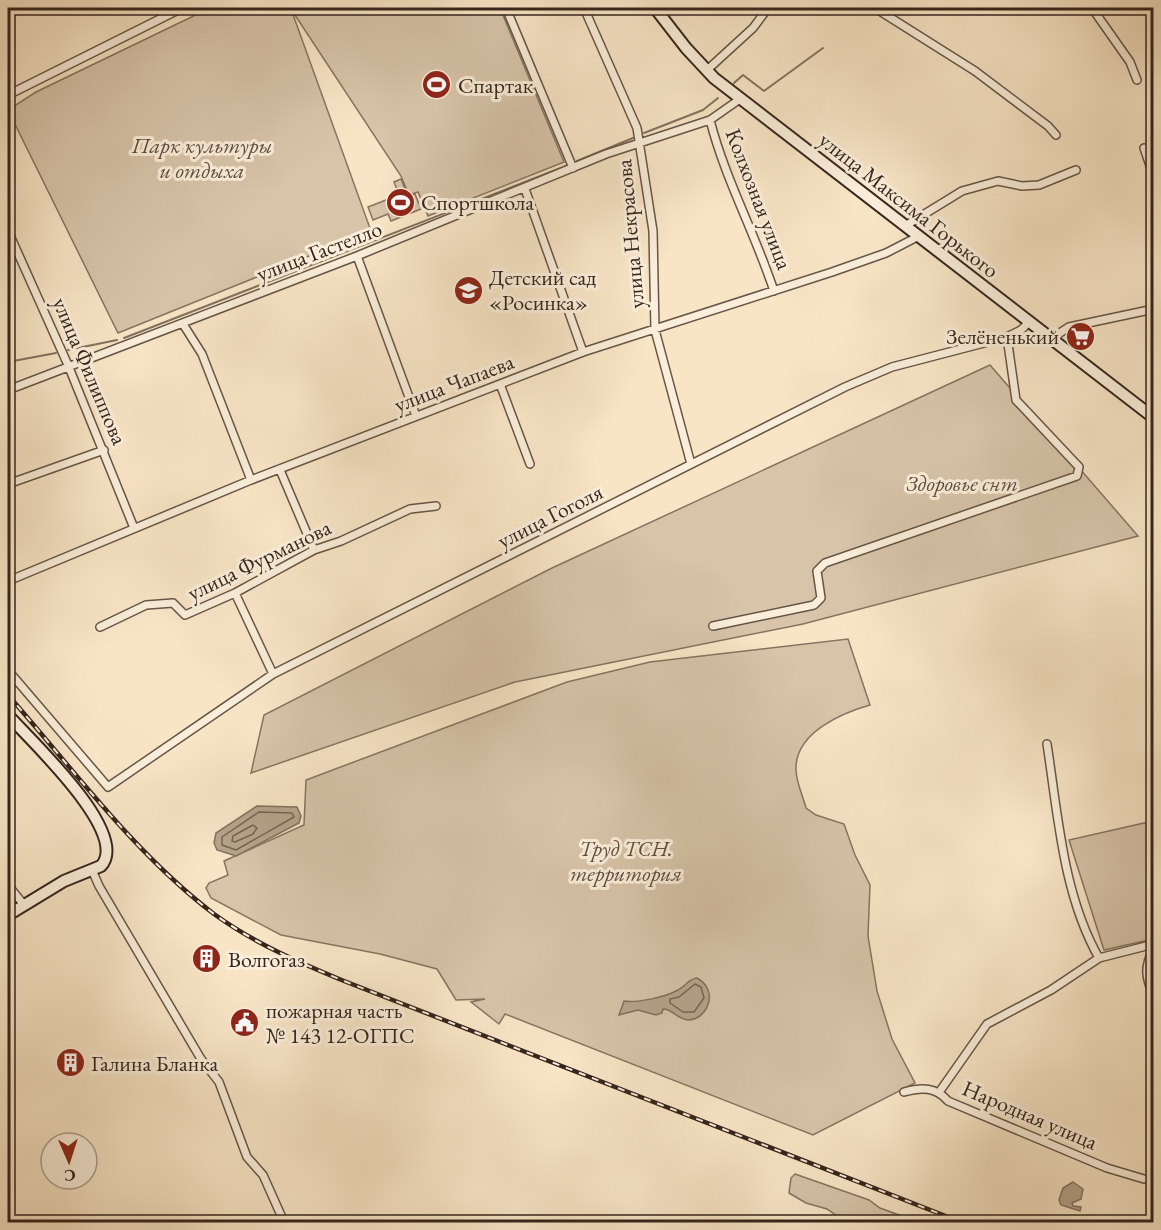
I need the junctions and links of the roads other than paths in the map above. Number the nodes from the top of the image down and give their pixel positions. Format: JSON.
{"nodes":[{"id":1,"x":182,"y":8,"type":"edge"},
{"id":2,"x":506,"y":8,"type":"edge"},
{"id":3,"x":584,"y":8,"type":"edge"},
{"id":4,"x":655,"y":8,"type":"edge"},
{"id":5,"x":768,"y":8,"type":"edge"},
{"id":6,"x":875,"y":8,"type":"edge"},
{"id":7,"x":1092,"y":8,"type":"edge"},
{"id":8,"x":706,"y":71,"type":"junction"},
{"id":9,"x":1137,"y":80,"type":"dead end"},
{"id":10,"x":8,"y":95,"type":"edge"},
{"id":11,"x":740,"y":99,"type":"junction"},
{"id":12,"x":710,"y":120,"type":"junction"},
{"id":13,"x":1056,"y":135,"type":"dead end"},
{"id":14,"x":640,"y":142,"type":"junction"},
{"id":15,"x":1144,"y":148,"type":"dead end"},
{"id":16,"x":573,"y":168,"type":"junction"},
{"id":17,"x":1076,"y":170,"type":"dead end"},
{"id":18,"x":1154,"y":177,"type":"edge"},
{"id":19,"x":525,"y":189,"type":"junction"},
{"id":20,"x":905,"y":226,"type":"junction"},
{"id":21,"x":8,"y":231,"type":"edge"},
{"id":22,"x":919,"y":236,"type":"junction"},
{"id":23,"x":357,"y":256,"type":"junction"},
{"id":24,"x":774,"y":291,"type":"junction"},
{"id":25,"x":1154,"y":309,"type":"edge"},
{"id":26,"x":1029,"y":322,"type":"junction"},
{"id":27,"x":183,"y":324,"type":"junction"},
{"id":28,"x":655,"y":330,"type":"junction"},
{"id":29,"x":1007,"y":337,"type":"junction"},
{"id":30,"x":1052,"y":339,"type":"junction"},
{"id":31,"x":583,"y":352,"type":"junction"},
{"id":32,"x":68,"y":365,"type":"junction"},
{"id":33,"x":500,"y":384,"type":"junction"},
{"id":34,"x":8,"y":390,"type":"edge"},
{"id":35,"x":416,"y":416,"type":"junction"},
{"id":36,"x":1154,"y":418,"type":"edge"},
{"id":37,"x":104,"y":450,"type":"junction"},
{"id":38,"x":530,"y":464,"type":"dead end"},
{"id":39,"x":691,"y":464,"type":"junction"},
{"id":40,"x":280,"y":470,"type":"junction"},
{"id":41,"x":251,"y":480,"type":"junction"},
{"id":42,"x":8,"y":484,"type":"edge"},
{"id":43,"x":436,"y":506,"type":"dead end"},
{"id":44,"x":134,"y":528,"type":"junction"},
{"id":45,"x":314,"y":550,"type":"junction"},
{"id":46,"x":8,"y":580,"type":"edge"},
{"id":47,"x":235,"y":593,"type":"junction"},
{"id":48,"x":713,"y":626,"type":"dead end"},
{"id":49,"x":100,"y":627,"type":"dead end"},
{"id":50,"x":273,"y":674,"type":"junction"},
{"id":51,"x":12,"y":675,"type":"dead end"},
{"id":52,"x":8,"y":715,"type":"edge"},
{"id":53,"x":1047,"y":744,"type":"dead end"},
{"id":54,"x":92,"y":870,"type":"junction"},
{"id":55,"x":8,"y":885,"type":"edge"},
{"id":56,"x":24,"y":905,"type":"junction"},
{"id":57,"x":8,"y":915,"type":"edge"},
{"id":58,"x":1154,"y":946,"type":"edge"},
{"id":59,"x":1099,"y":958,"type":"junction"},
{"id":60,"x":1154,"y":997,"type":"edge"},
{"id":61,"x":940,"y":1091,"type":"junction"},
{"id":62,"x":904,"y":1092,"type":"dead end"},
{"id":63,"x":1144,"y":1179,"type":"dead end"},
{"id":64,"x":284,"y":1222,"type":"edge"}],
"edges":[{"from":1,"to":10,"type":"street"},
{"from":2,"to":16,"type":"street"},
{"from":3,"to":14,"type":"street","name":"улица Некрасова"},
{"from":4,"to":8,"type":"street","name":"улица Максима Горького"},
{"from":5,"to":8,"type":"street"},
{"from":6,"to":13,"type":"street"},
{"from":7,"to":9,"type":"street"},
{"from":8,"to":11,"type":"street","name":"улица Максима Горького"},
{"from":11,"to":12,"type":"street","name":"улица Гастелло"},
{"from":11,"to":20,"type":"street","name":"улица Максима Горького"},
{"from":12,"to":14,"type":"street","name":"улица Гастелло"},
{"from":12,"to":24,"type":"street","name":"Колхозная улица"},
{"from":14,"to":16,"type":"street","name":"улица Гастелло"},
{"from":14,"to":28,"type":"street","name":"улица Некрасова"},
{"from":15,"to":18,"type":"street"},
{"from":16,"to":19,"type":"street","name":"улица Гастелло"},
{"from":17,"to":20,"type":"street"},
{"from":19,"to":23,"type":"street","name":"улица Гастелло"},
{"from":19,"to":31,"type":"street"},
{"from":20,"to":22,"type":"street","name":"улица Максима Горького"},
{"from":21,"to":32,"type":"street","name":"улица Филиппова"},
{"from":22,"to":24,"type":"street","name":"улица Чапаева"},
{"from":22,"to":26,"type":"street","name":"улица Максима Горького"},
{"from":23,"to":27,"type":"street","name":"улица Гастелло"},
{"from":23,"to":35,"type":"street"},
{"from":24,"to":28,"type":"street","name":"улица Чапаева"},
{"from":25,"to":30,"type":"street"},
{"from":26,"to":29,"type":"street","name":"улица Гоголя"},
{"from":26,"to":30,"type":"street","name":"улица Максима Горького"},
{"from":27,"to":32,"type":"street","name":"улица Гастелло"},
{"from":27,"to":41,"type":"street"},
{"from":28,"to":31,"type":"street","name":"улица Чапаева"},
{"from":28,"to":39,"type":"street","name":"улица Некрасова"},
{"from":29,"to":39,"type":"street","name":"улица Гоголя"},
{"from":29,"to":48,"type":"street"},
{"from":30,"to":36,"type":"street","name":"улица Максима Горького"},
{"from":31,"to":33,"type":"street","name":"улица Чапаева"},
{"from":32,"to":34,"type":"street","name":"улица Гастелло"},
{"from":32,"to":37,"type":"street","name":"улица Филиппова"},
{"from":33,"to":35,"type":"street","name":"улица Чапаева"},
{"from":33,"to":38,"type":"street"},
{"from":35,"to":40,"type":"street","name":"улица Чапаева"},
{"from":37,"to":42,"type":"street"},
{"from":37,"to":44,"type":"street","name":"улица Филиппова"},
{"from":39,"to":50,"type":"street","name":"улица Гоголя"},
{"from":40,"to":41,"type":"street","name":"улица Чапаева"},
{"from":40,"to":45,"type":"street"},
{"from":41,"to":44,"type":"street","name":"улица Чапаева"},
{"from":43,"to":45,"type":"street","name":"улица Фурманова"},
{"from":44,"to":46,"type":"street","name":"улица Чапаева"},
{"from":45,"to":47,"type":"street","name":"улица Фурманова"},
{"from":47,"to":49,"type":"street","name":"улица Фурманова"},
{"from":47,"to":50,"type":"street"},
{"from":50,"to":51,"type":"street","name":"улица Гоголя"},
{"from":52,"to":54,"type":"street"},
{"from":53,"to":59,"type":"street"},
{"from":54,"to":56,"type":"street"},
{"from":54,"to":64,"type":"street"},
{"from":55,"to":56,"type":"street"},
{"from":56,"to":57,"type":"street"},
{"from":58,"to":59,"type":"street"},
{"from":58,"to":60,"type":"street"},
{"from":59,"to":61,"type":"street"},
{"from":61,"to":62,"type":"street","name":"Народная улица"},
{"from":61,"to":63,"type":"street","name":"Народная улица"}]}
